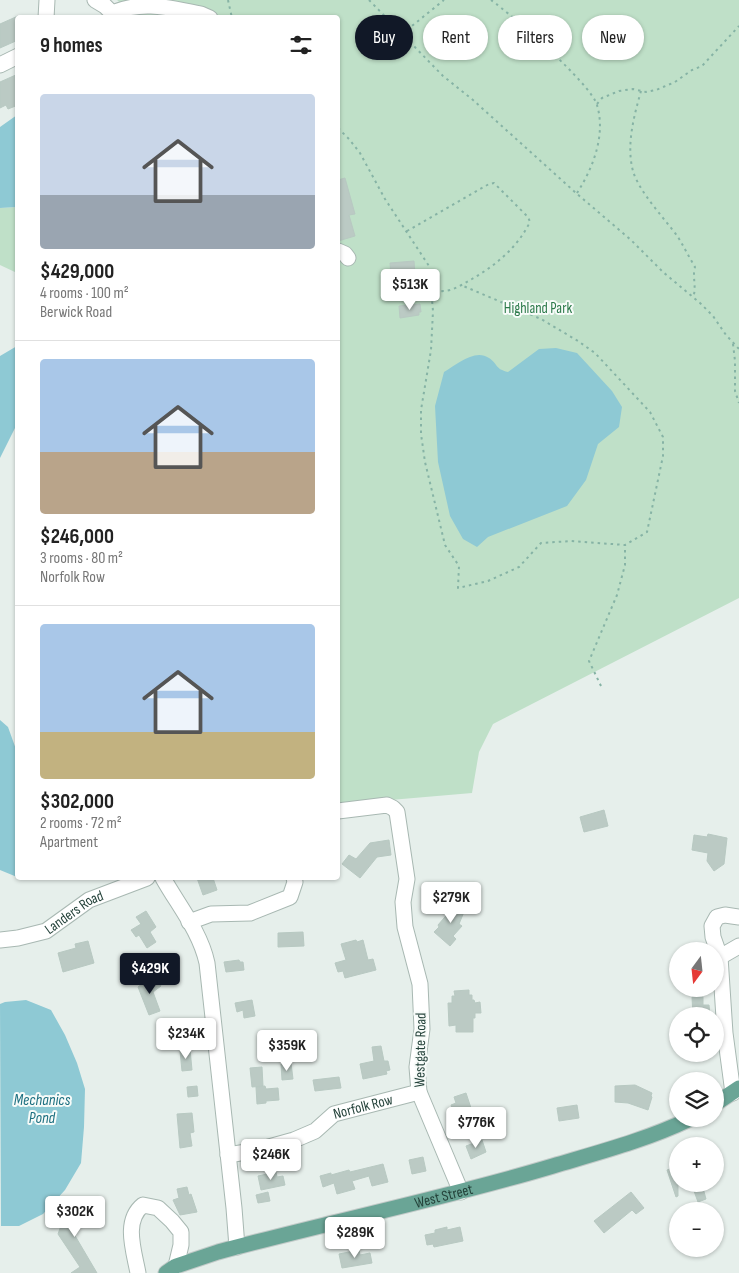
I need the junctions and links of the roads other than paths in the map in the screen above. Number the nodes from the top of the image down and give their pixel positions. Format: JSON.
{"nodes":[{"id":1,"x":47,"y":0,"type":"edge"},
{"id":2,"x":95,"y":0,"type":"edge"},
{"id":3,"x":46,"y":15,"type":"edge"},
{"id":4,"x":115,"y":15,"type":"edge"},
{"id":5,"x":199,"y":15,"type":"edge"},
{"id":6,"x":15,"y":58,"type":"edge"},
{"id":7,"x":0,"y":65,"type":"edge"},
{"id":8,"x":340,"y":811,"type":"edge"},
{"id":9,"x":143,"y":880,"type":"edge"},
{"id":10,"x":164,"y":880,"type":"edge"},
{"id":11,"x":294,"y":880,"type":"edge"},
{"id":12,"x":739,"y":917,"type":"edge"},
{"id":13,"x":189,"y":922,"type":"junction"},
{"id":14,"x":0,"y":940,"type":"edge"},
{"id":15,"x":715,"y":942,"type":"edge"},
{"id":16,"x":739,"y":946,"type":"edge"},
{"id":17,"x":724,"y":955,"type":"edge"},
{"id":18,"x":723,"y":998,"type":"edge"},
{"id":19,"x":736,"y":1090,"type":"edge"},
{"id":20,"x":419,"y":1092,"type":"junction"},
{"id":21,"x":724,"y":1098,"type":"edge"},
{"id":22,"x":673,"y":1127,"type":"edge"},
{"id":23,"x":228,"y":1155,"type":"junction"},
{"id":24,"x":461,"y":1192,"type":"junction"},
{"id":25,"x":237,"y":1247,"type":"junction"},
{"id":26,"x":171,"y":1269,"type":"edge"},
{"id":27,"x":138,"y":1273,"type":"edge"}],
"edges":[{"from":1,"to":3,"type":"street"},
{"from":2,"to":4,"type":"street"},
{"from":4,"to":5,"type":"street"},
{"from":6,"to":7,"type":"street"},
{"from":8,"to":20,"type":"street","name":"Westgate Road"},
{"from":9,"to":14,"type":"street","name":"Landers Road"},
{"from":10,"to":13,"type":"street"},
{"from":11,"to":13,"type":"street"},
{"from":12,"to":15,"type":"street"},
{"from":13,"to":23,"type":"street"},
{"from":16,"to":17,"type":"street"},
{"from":18,"to":19,"type":"street"},
{"from":19,"to":21,"type":"main road"},
{"from":20,"to":23,"type":"street","name":"Norfolk Row"},
{"from":20,"to":24,"type":"street","name":"Westgate Road"},
{"from":22,"to":24,"type":"main road","name":"West Street"},
{"from":23,"to":25,"type":"street"},
{"from":24,"to":25,"type":"main road","name":"West Street"},
{"from":25,"to":26,"type":"main road","name":"West Street"},
{"from":26,"to":27,"type":"street"}]}
